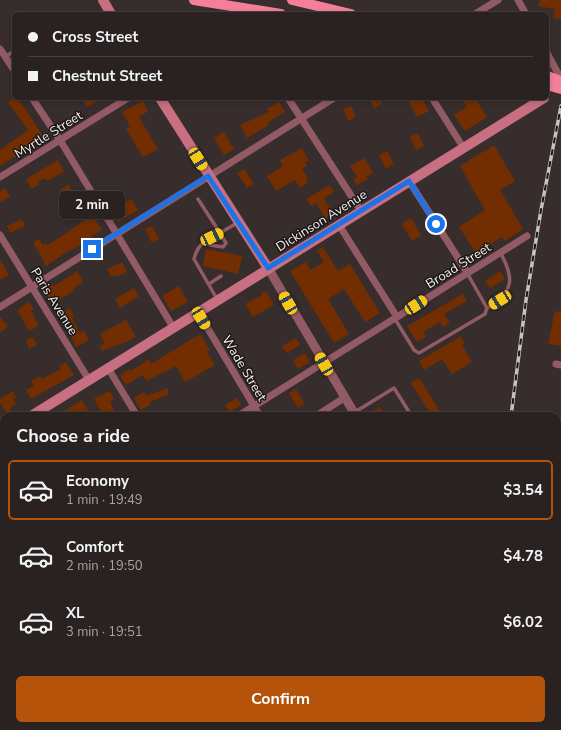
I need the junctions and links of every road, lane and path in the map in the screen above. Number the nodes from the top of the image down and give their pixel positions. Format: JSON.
{"nodes":[{"id":1,"x":103,"y":0,"type":"edge"},
{"id":2,"x":194,"y":0,"type":"edge"},
{"id":3,"x":292,"y":0,"type":"edge"},
{"id":4,"x":498,"y":0,"type":"edge"},
{"id":5,"x":518,"y":0,"type":"edge"},
{"id":6,"x":524,"y":0,"type":"edge"},
{"id":7,"x":312,"y":2,"type":"edge"},
{"id":8,"x":247,"y":11,"type":"edge"},
{"id":9,"x":525,"y":11,"type":"edge"},
{"id":10,"x":110,"y":12,"type":"edge"},
{"id":11,"x":258,"y":12,"type":"edge"},
{"id":12,"x":344,"y":12,"type":"edge"},
{"id":13,"x":478,"y":12,"type":"edge"},
{"id":14,"x":0,"y":49,"type":"edge"},
{"id":15,"x":12,"y":52,"type":"edge"},
{"id":16,"x":549,"y":57,"type":"edge"},
{"id":17,"x":2,"y":58,"type":"edge"},
{"id":18,"x":12,"y":68,"type":"edge"},
{"id":19,"x":549,"y":77,"type":"edge"},
{"id":20,"x":561,"y":80,"type":"edge"},
{"id":21,"x":549,"y":85,"type":"edge"},
{"id":22,"x":561,"y":88,"type":"edge"},
{"id":23,"x":549,"y":95,"type":"edge"},
{"id":24,"x":33,"y":100,"type":"edge"},
{"id":25,"x":125,"y":100,"type":"edge"},
{"id":26,"x":161,"y":100,"type":"edge"},
{"id":27,"x":289,"y":100,"type":"edge"},
{"id":28,"x":331,"y":100,"type":"edge"},
{"id":29,"x":433,"y":100,"type":"edge"},
{"id":30,"x":541,"y":100,"type":"edge"},
{"id":31,"x":301,"y":118,"type":"junction"},
{"id":32,"x":60,"y":140,"type":"junction"},
{"id":33,"x":463,"y":148,"type":"junction"},
{"id":34,"x":208,"y":176,"type":"junction"},
{"id":35,"x":0,"y":178,"type":"edge"},
{"id":36,"x":409,"y":181,"type":"junction"},
{"id":37,"x":198,"y":200,"type":"dead end"},
{"id":38,"x":361,"y":211,"type":"junction"},
{"id":39,"x":238,"y":222,"type":"junction"},
{"id":40,"x":339,"y":225,"type":"junction"},
{"id":41,"x":220,"y":233,"type":"junction"},
{"id":42,"x":117,"y":234,"type":"junction"},
{"id":43,"x":0,"y":235,"type":"edge"},
{"id":44,"x":527,"y":236,"type":"dead end"},
{"id":45,"x":205,"y":240,"type":"junction"},
{"id":46,"x":500,"y":252,"type":"junction"},
{"id":47,"x":268,"y":268,"type":"junction"},
{"id":48,"x":467,"y":272,"type":"junction"},
{"id":49,"x":221,"y":276,"type":"dead end"},
{"id":50,"x":208,"y":284,"type":"junction"},
{"id":51,"x":31,"y":287,"type":"junction"},
{"id":52,"x":218,"y":300,"type":"junction"},
{"id":53,"x":0,"y":307,"type":"edge"},
{"id":54,"x":487,"y":308,"type":"junction"},
{"id":55,"x":198,"y":312,"type":"junction"},
{"id":56,"x":396,"y":318,"type":"junction"},
{"id":57,"x":174,"y":327,"type":"junction"},
{"id":58,"x":324,"y":364,"type":"junction"},
{"id":59,"x":108,"y":368,"type":"junction"},
{"id":60,"x":89,"y":380,"type":"junction"},
{"id":61,"x":344,"y":398,"type":"junction"},
{"id":62,"x":254,"y":406,"type":"junction"},
{"id":63,"x":38,"y":412,"type":"edge"},
{"id":64,"x":135,"y":412,"type":"edge"},
{"id":65,"x":244,"y":412,"type":"edge"},
{"id":66,"x":258,"y":412,"type":"edge"},
{"id":67,"x":322,"y":412,"type":"edge"},
{"id":68,"x":353,"y":412,"type":"edge"},
{"id":69,"x":359,"y":412,"type":"edge"},
{"id":70,"x":409,"y":412,"type":"edge"}],
"edges":[{"from":1,"to":10,"type":"main road"},
{"from":2,"to":8,"type":"main road"},
{"from":3,"to":7,"type":"main road"},
{"from":4,"to":13,"type":"street"},
{"from":5,"to":9,"type":"street"},
{"from":6,"to":9,"type":"street"},
{"from":7,"to":12,"type":"main road"},
{"from":8,"to":11,"type":"main road"},
{"from":14,"to":17,"type":"street"},
{"from":15,"to":17,"type":"lane"},
{"from":16,"to":20,"type":"street"},
{"from":17,"to":18,"type":"street"},
{"from":19,"to":20,"type":"main road"},
{"from":21,"to":22,"type":"main road","bridge":true},
{"from":22,"to":23,"type":"main road"},
{"from":24,"to":32,"type":"street"},
{"from":25,"to":32,"type":"street","name":"Myrtle Street"},
{"from":26,"to":34,"type":"main road"},
{"from":27,"to":31,"type":"street"},
{"from":28,"to":31,"type":"street"},
{"from":29,"to":33,"type":"street"},
{"from":30,"to":33,"type":"main road","name":"Dickinson Avenue"},
{"from":31,"to":34,"type":"street"},
{"from":31,"to":38,"type":"street"},
{"from":32,"to":35,"type":"street","name":"Myrtle Street"},
{"from":32,"to":42,"type":"street"},
{"from":33,"to":36,"type":"main road","name":"Dickinson Avenue"},
{"from":34,"to":39,"type":"main road"},
{"from":34,"to":42,"type":"street"},
{"from":36,"to":38,"type":"main road","name":"Dickinson Avenue"},
{"from":36,"to":48,"type":"street"},
{"from":37,"to":41,"type":"lane"},
{"from":38,"to":40,"type":"main road","name":"Dickinson Avenue"},
{"from":39,"to":41,"type":"lane"},
{"from":39,"to":47,"type":"main road"},
{"from":40,"to":47,"type":"main road","name":"Dickinson Avenue"},
{"from":40,"to":56,"type":"street"},
{"from":41,"to":45,"type":"lane"},
{"from":41,"to":45,"type":"lane"},
{"from":42,"to":51,"type":"street"},
{"from":42,"to":57,"type":"street"},
{"from":43,"to":51,"type":"street","name":"Paris Avenue"},
{"from":44,"to":46,"type":"street","name":"Broad Street"},
{"from":45,"to":50,"type":"lane"},
{"from":46,"to":48,"type":"street","name":"Broad Street"},
{"from":46,"to":54,"type":"lane"},
{"from":47,"to":52,"type":"main road","name":"Dickinson Avenue"},
{"from":47,"to":58,"type":"street"},
{"from":48,"to":54,"type":"lane"},
{"from":48,"to":56,"type":"street","name":"Broad Street"},
{"from":49,"to":50,"type":"lane"},
{"from":50,"to":52,"type":"lane"},
{"from":51,"to":53,"type":"street"},
{"from":51,"to":60,"type":"street","name":"Paris Avenue"},
{"from":52,"to":55,"type":"main road","name":"Dickinson Avenue"},
{"from":54,"to":56,"type":"lane"},
{"from":55,"to":57,"type":"main road","name":"Dickinson Avenue"},
{"from":55,"to":62,"type":"street","name":"Wade Street"},
{"from":56,"to":58,"type":"street","name":"Broad Street"},
{"from":57,"to":59,"type":"main road","name":"Dickinson Avenue"},
{"from":58,"to":61,"type":"street"},
{"from":58,"to":62,"type":"street","name":"Broad Street"},
{"from":59,"to":60,"type":"main road","name":"Dickinson Avenue"},
{"from":59,"to":64,"type":"street"},
{"from":60,"to":63,"type":"main road","name":"Dickinson Avenue"},
{"from":61,"to":67,"type":"street"},
{"from":61,"to":68,"type":"street"},
{"from":62,"to":65,"type":"street","name":"Broad Street"},
{"from":62,"to":66,"type":"street","name":"Wade Street"},
{"from":69,"to":70,"type":"lane"}]}
